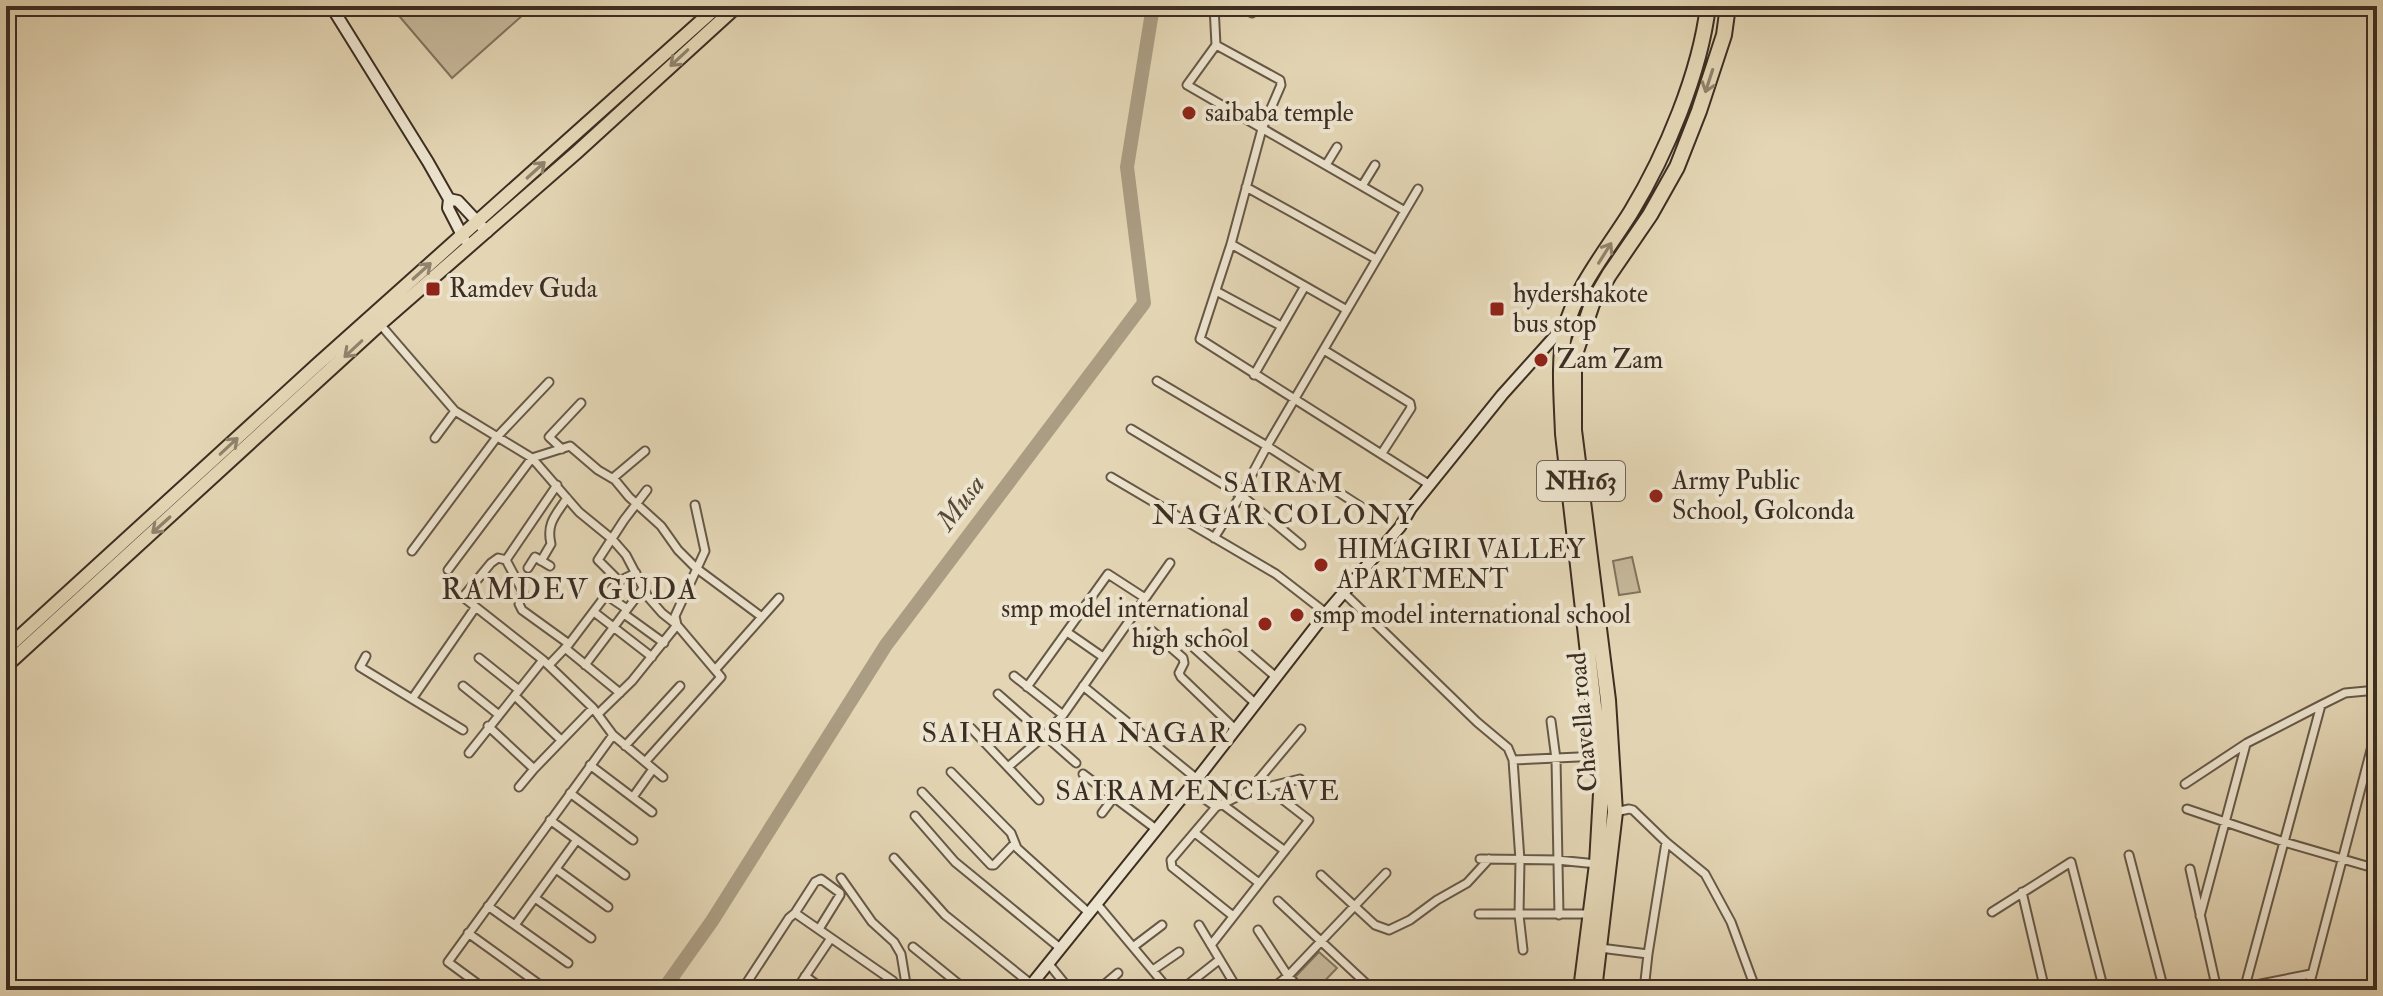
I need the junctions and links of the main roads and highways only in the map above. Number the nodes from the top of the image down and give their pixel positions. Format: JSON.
{"nodes":[{"id":1,"x":718,"y":6,"type":"edge"},
{"id":2,"x":737,"y":6,"type":"edge"},
{"id":3,"x":1708,"y":6,"type":"edge"},
{"id":4,"x":1728,"y":6,"type":"edge"},
{"id":5,"x":483,"y":227,"type":"junction"},
{"id":6,"x":377,"y":320,"type":"junction"},
{"id":7,"x":6,"y":649,"type":"edge"},
{"id":8,"x":6,"y":666,"type":"edge"},
{"id":9,"x":1608,"y":812,"type":"junction"},
{"id":10,"x":1581,"y":990,"type":"edge"},
{"id":11,"x":1594,"y":990,"type":"edge"}],
"edges":[{"from":5,"to":1,"type":"main road","one_way":true},
{"from":2,"to":5,"type":"main road","one_way":true},
{"from":9,"to":3,"type":"highway","name":"Chavella road","number":"NH163","one_way":true},
{"from":4,"to":9,"type":"highway","name":"Chavella road","number":"NH163","one_way":true},
{"from":5,"to":6,"type":"main road"},
{"from":6,"to":5,"type":"main road","one_way":true},
{"from":7,"to":6,"type":"main road","one_way":true},
{"from":6,"to":8,"type":"main road","one_way":true},
{"from":9,"to":10,"type":"highway","name":"Chavella road","number":"NH163"},
{"from":9,"to":11,"type":"highway","name":"Chavella road","number":"NH163"}]}
